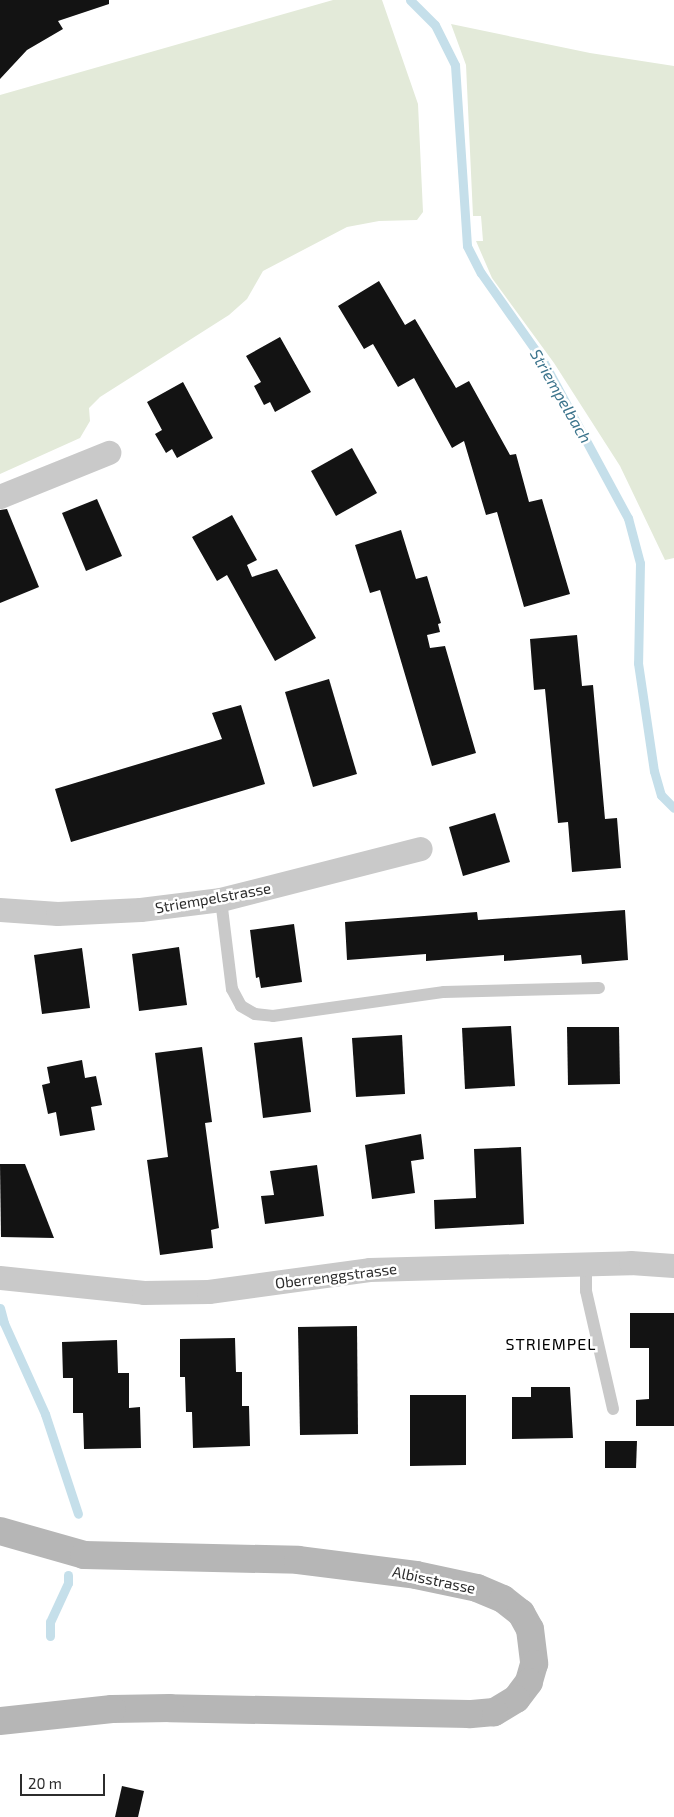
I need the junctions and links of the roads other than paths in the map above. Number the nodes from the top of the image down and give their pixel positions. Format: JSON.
{"nodes":[{"id":1,"x":109,"y":453,"type":"dead end"},
{"id":2,"x":0,"y":497,"type":"edge"},
{"id":3,"x":422,"y":849,"type":"dead end"},
{"id":4,"x":221,"y":900,"type":"junction"},
{"id":5,"x":0,"y":910,"type":"edge"},
{"id":6,"x":599,"y":988,"type":"dead end"},
{"id":7,"x":586,"y":1265,"type":"junction"},
{"id":8,"x":674,"y":1266,"type":"edge"},
{"id":9,"x":0,"y":1278,"type":"edge"},
{"id":10,"x":613,"y":1409,"type":"dead end"},
{"id":11,"x":0,"y":1531,"type":"edge"},
{"id":12,"x":0,"y":1721,"type":"edge"}],
"edges":[{"from":1,"to":2,"type":"street"},
{"from":3,"to":4,"type":"street","name":"Striempelstrasse"},
{"from":4,"to":5,"type":"street","name":"Striempelstrasse"},
{"from":4,"to":6,"type":"lane"},
{"from":7,"to":8,"type":"street","name":"Oberrenggstrasse"},
{"from":7,"to":9,"type":"street","name":"Oberrenggstrasse"},
{"from":7,"to":10,"type":"lane"},
{"from":11,"to":12,"type":"main road","name":"Albisstrasse"}]}
